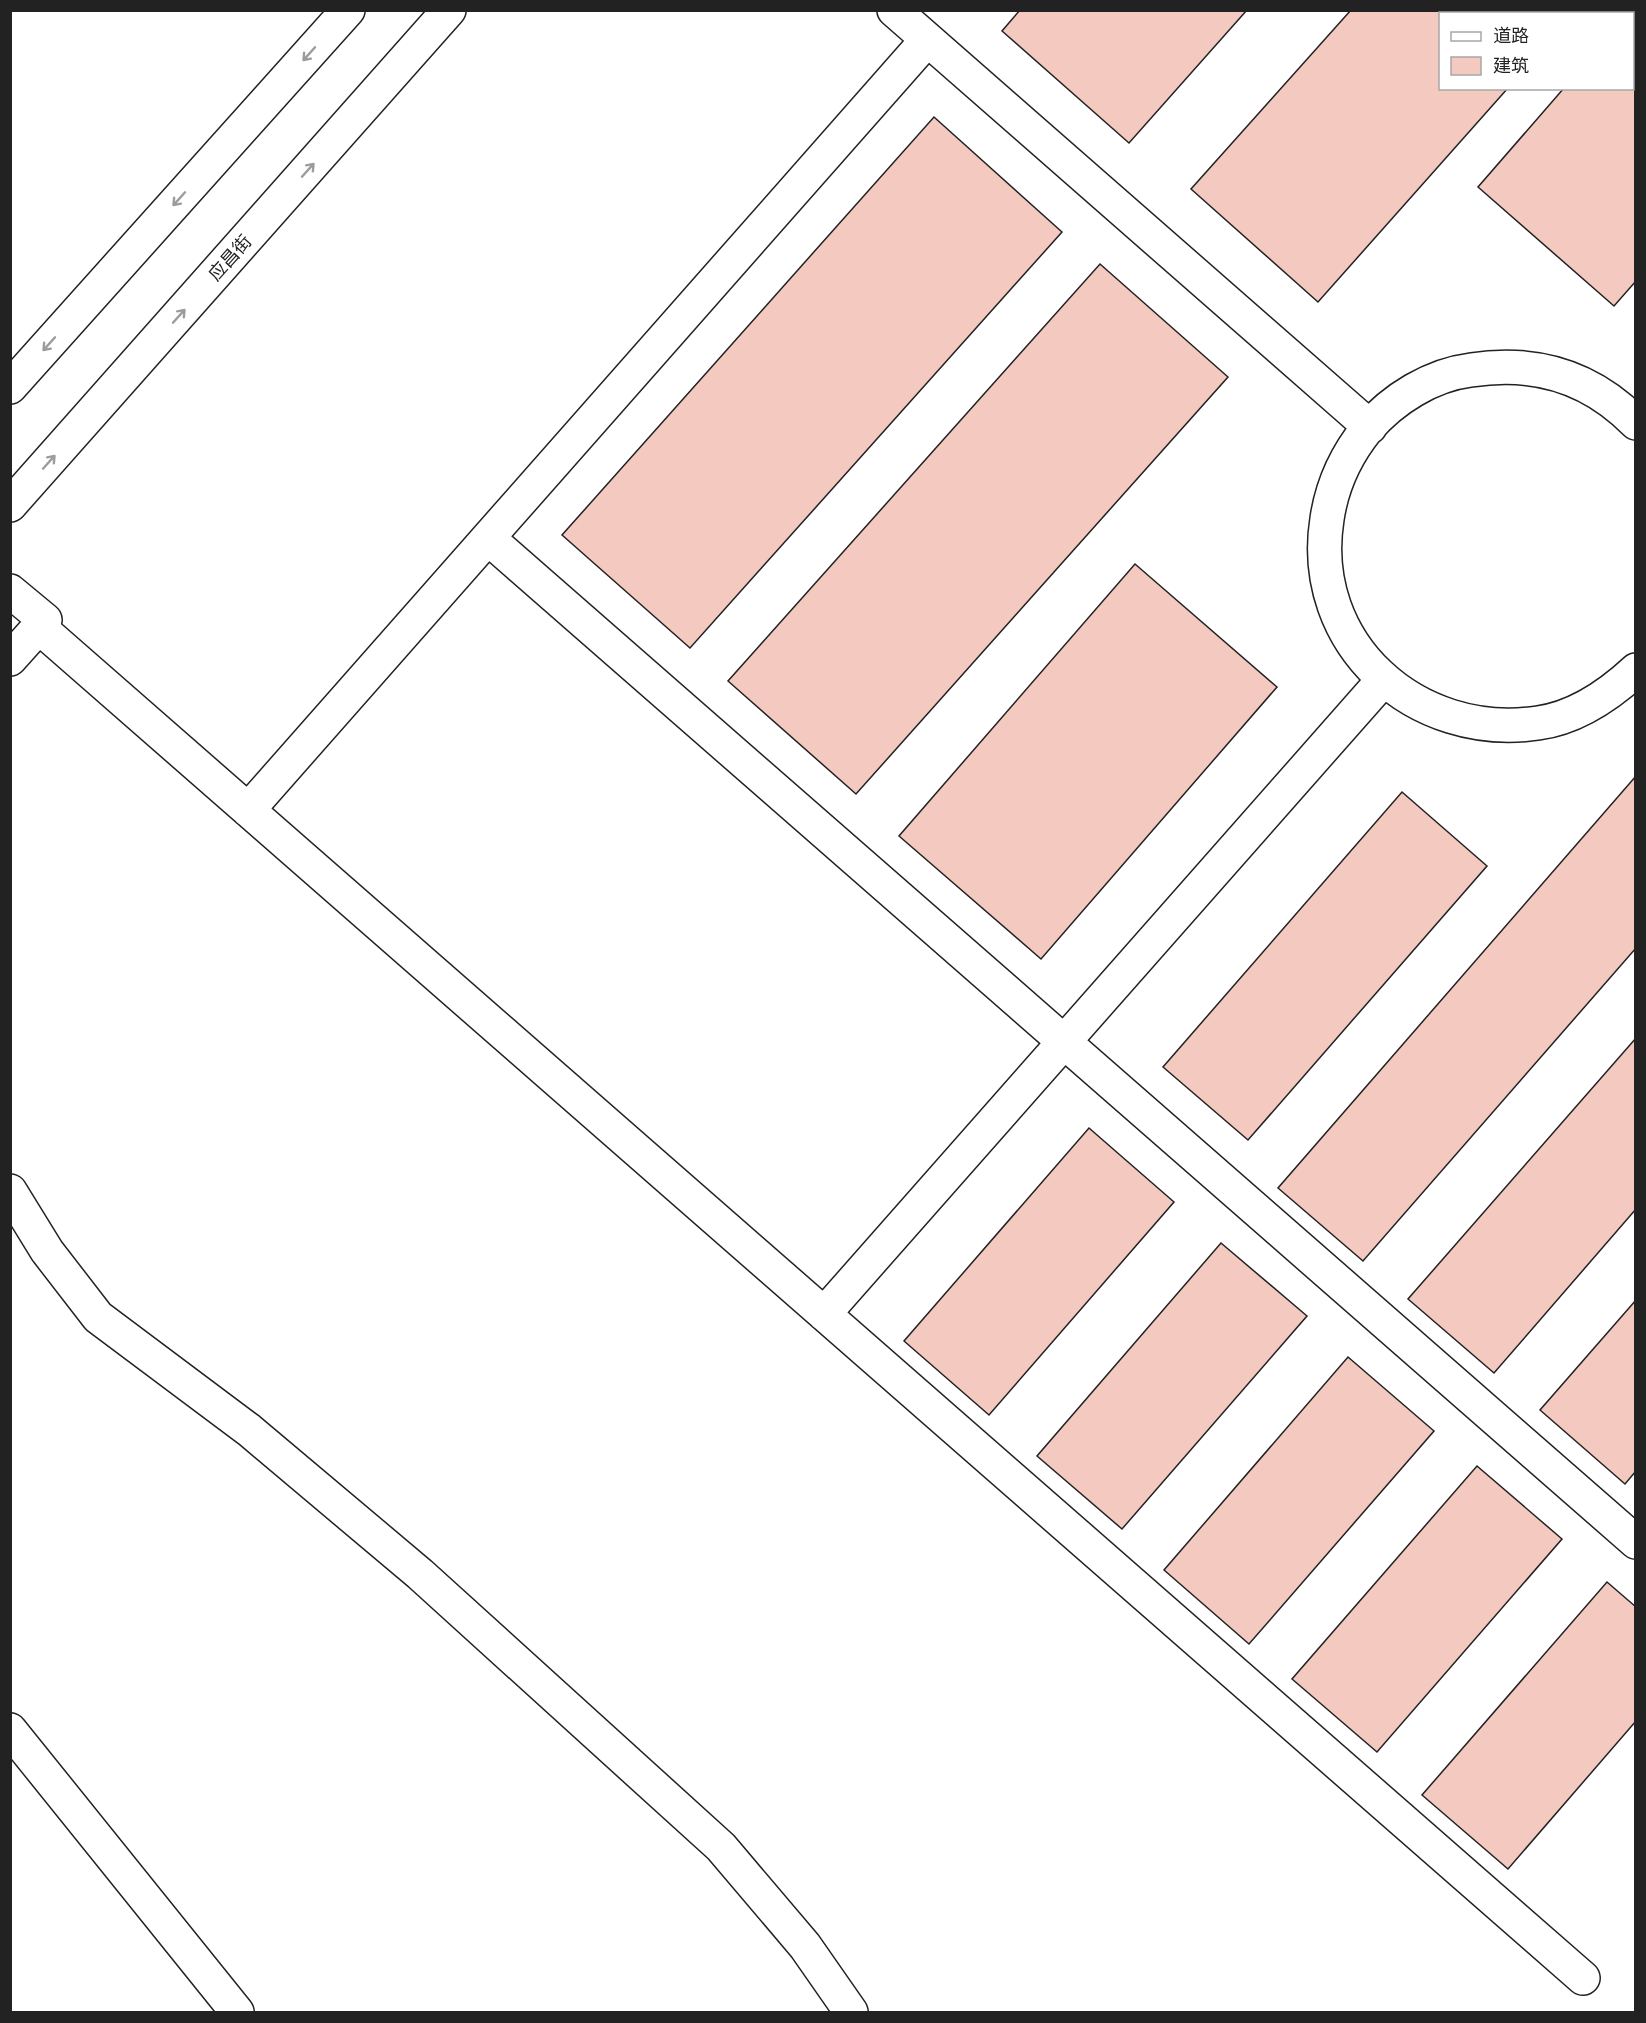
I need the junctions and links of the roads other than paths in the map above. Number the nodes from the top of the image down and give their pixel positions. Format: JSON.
{"nodes":[{"id":1,"x":348,"y":10,"type":"edge"},
{"id":2,"x":449,"y":10,"type":"edge"},
{"id":3,"x":894,"y":10,"type":"edge"},
{"id":4,"x":927,"y":40,"type":"junction"},
{"id":5,"x":10,"y":387,"type":"edge"},
{"id":6,"x":1635,"y":421,"type":"edge"},
{"id":7,"x":1370,"y":427,"type":"junction"},
{"id":8,"x":10,"y":506,"type":"edge"},
{"id":9,"x":488,"y":537,"type":"junction"},
{"id":10,"x":10,"y":591,"type":"edge"},
{"id":11,"x":39,"y":627,"type":"junction"},
{"id":12,"x":10,"y":659,"type":"edge"},
{"id":13,"x":1635,"y":670,"type":"edge"},
{"id":14,"x":1384,"y":679,"type":"junction"},
{"id":15,"x":248,"y":810,"type":"junction"},
{"id":16,"x":1065,"y":1042,"type":"junction"},
{"id":17,"x":10,"y":1191,"type":"edge"},
{"id":18,"x":825,"y":1314,"type":"junction"},
{"id":19,"x":1635,"y":1542,"type":"edge"},
{"id":20,"x":10,"y":1730,"type":"edge"},
{"id":21,"x":1583,"y":1978,"type":"dead end"},
{"id":22,"x":237,"y":2013,"type":"edge"},
{"id":23,"x":850,"y":2013,"type":"edge"}],
"edges":[{"from":1,"to":5,"type":"main road","one_way":true},
{"from":8,"to":2,"type":"main road","name":"应昌街","one_way":true},
{"from":3,"to":4,"type":"main road"},
{"from":4,"to":7,"type":"main road"},
{"from":4,"to":9,"type":"main road"},
{"from":6,"to":7,"type":"main road"},
{"from":7,"to":14,"type":"main road"},
{"from":9,"to":15,"type":"main road"},
{"from":9,"to":16,"type":"main road"},
{"from":10,"to":11,"type":"main road"},
{"from":11,"to":12,"type":"main road"},
{"from":11,"to":15,"type":"main road"},
{"from":13,"to":14,"type":"main road"},
{"from":14,"to":16,"type":"main road"},
{"from":15,"to":18,"type":"main road"},
{"from":16,"to":18,"type":"main road"},
{"from":16,"to":19,"type":"main road"},
{"from":17,"to":23,"type":"main road"},
{"from":18,"to":21,"type":"main road"},
{"from":20,"to":22,"type":"main road"}]}
